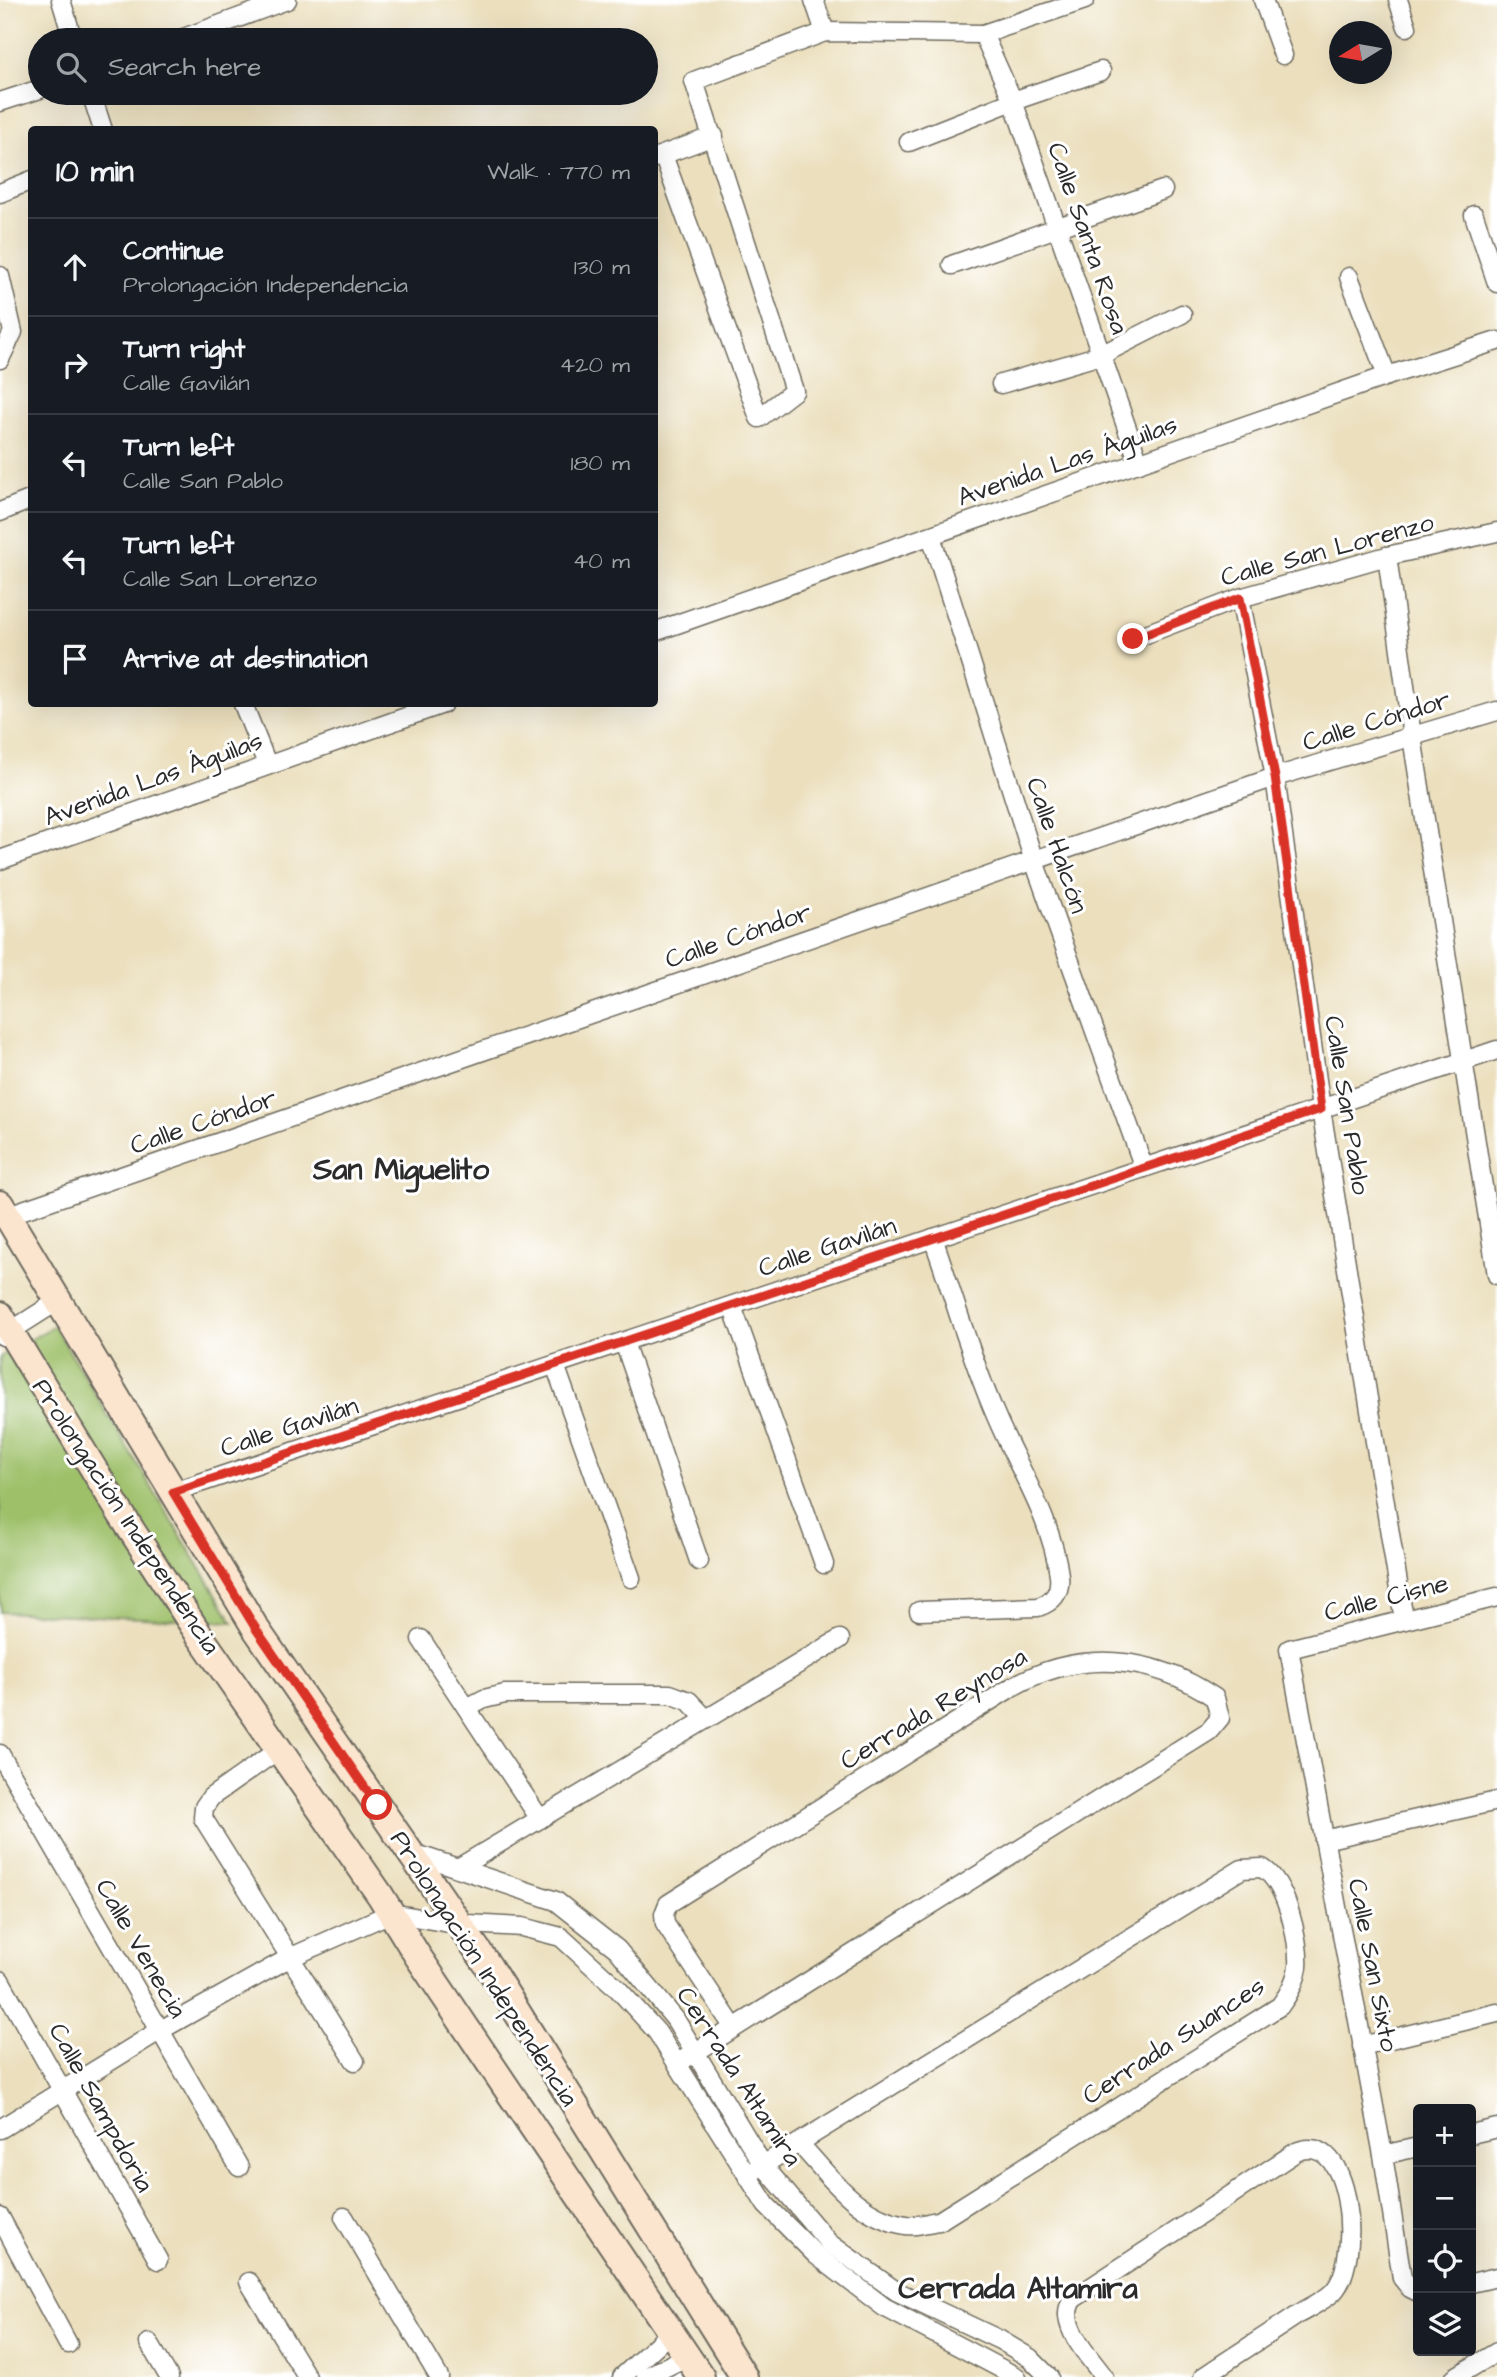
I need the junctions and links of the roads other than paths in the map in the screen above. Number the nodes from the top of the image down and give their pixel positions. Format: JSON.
{"nodes":[{"id":1,"x":61,"y":0,"type":"edge"},
{"id":2,"x":287,"y":0,"type":"edge"},
{"id":3,"x":814,"y":0,"type":"edge"},
{"id":4,"x":1085,"y":0,"type":"edge"},
{"id":5,"x":1263,"y":0,"type":"edge"},
{"id":6,"x":1398,"y":0,"type":"edge"},
{"id":7,"x":1407,"y":27,"type":"dead end"},
{"id":8,"x":70,"y":28,"type":"edge"},
{"id":9,"x":211,"y":28,"type":"edge"},
{"id":10,"x":825,"y":32,"type":"junction"},
{"id":11,"x":983,"y":34,"type":"junction"},
{"id":12,"x":1283,"y":55,"type":"dead end"},
{"id":13,"x":1101,"y":71,"type":"dead end"},
{"id":14,"x":28,"y":93,"type":"edge"},
{"id":15,"x":1013,"y":100,"type":"junction"},
{"id":16,"x":0,"y":102,"type":"edge"},
{"id":17,"x":95,"y":105,"type":"edge"},
{"id":18,"x":102,"y":126,"type":"edge"},
{"id":19,"x":713,"y":136,"type":"junction"},
{"id":20,"x":909,"y":142,"type":"dead end"},
{"id":21,"x":659,"y":156,"type":"edge"},
{"id":22,"x":28,"y":182,"type":"edge"},
{"id":23,"x":1163,"y":190,"type":"dead end"},
{"id":24,"x":0,"y":193,"type":"edge"},
{"id":25,"x":1474,"y":215,"type":"dead end"},
{"id":26,"x":1058,"y":228,"type":"junction"},
{"id":27,"x":953,"y":265,"type":"dead end"},
{"id":28,"x":0,"y":276,"type":"edge"},
{"id":29,"x":1349,"y":277,"type":"dead end"},
{"id":30,"x":1497,"y":283,"type":"edge"},
{"id":31,"x":1182,"y":314,"type":"dead end"},
{"id":32,"x":1497,"y":341,"type":"edge"},
{"id":33,"x":1101,"y":355,"type":"junction"},
{"id":34,"x":0,"y":359,"type":"edge"},
{"id":35,"x":1387,"y":376,"type":"junction"},
{"id":36,"x":1001,"y":384,"type":"dead end"},
{"id":37,"x":1139,"y":463,"type":"junction"},
{"id":38,"x":28,"y":501,"type":"edge"},
{"id":39,"x":0,"y":512,"type":"edge"},
{"id":40,"x":1497,"y":532,"type":"edge"},
{"id":41,"x":931,"y":536,"type":"junction"},
{"id":42,"x":1387,"y":556,"type":"junction"},
{"id":43,"x":1240,"y":598,"type":"junction"},
{"id":44,"x":658,"y":631,"type":"edge"},
{"id":45,"x":1133,"y":639,"type":"dead end"},
{"id":46,"x":244,"y":707,"type":"edge"},
{"id":47,"x":434,"y":707,"type":"edge"},
{"id":48,"x":1497,"y":711,"type":"edge"},
{"id":49,"x":1412,"y":737,"type":"junction"},
{"id":50,"x":267,"y":764,"type":"junction"},
{"id":51,"x":1275,"y":777,"type":"junction"},
{"id":52,"x":0,"y":860,"type":"edge"},
{"id":53,"x":1034,"y":861,"type":"junction"},
{"id":54,"x":1497,"y":1050,"type":"edge"},
{"id":55,"x":1465,"y":1060,"type":"junction"},
{"id":56,"x":1321,"y":1109,"type":"junction"},
{"id":57,"x":1144,"y":1168,"type":"junction"},
{"id":58,"x":2,"y":1213,"type":"edge"},
{"id":59,"x":933,"y":1238,"type":"junction"},
{"id":60,"x":1497,"y":1275,"type":"edge"},
{"id":61,"x":58,"y":1301,"type":"junction"},
{"id":62,"x":733,"y":1306,"type":"junction"},
{"id":63,"x":3,"y":1328,"type":"edge"},
{"id":64,"x":624,"y":1342,"type":"junction"},
{"id":65,"x":555,"y":1365,"type":"junction"},
{"id":66,"x":173,"y":1492,"type":"junction"},
{"id":67,"x":699,"y":1560,"type":"dead end"},
{"id":68,"x":824,"y":1564,"type":"dead end"},
{"id":69,"x":631,"y":1578,"type":"dead end"},
{"id":70,"x":1497,"y":1597,"type":"edge"},
{"id":71,"x":919,"y":1611,"type":"dead end"},
{"id":72,"x":1404,"y":1620,"type":"junction"},
{"id":73,"x":421,"y":1639,"type":"dead end"},
{"id":74,"x":840,"y":1639,"type":"dead end"},
{"id":75,"x":1289,"y":1649,"type":"joint"},
{"id":76,"x":467,"y":1708,"type":"junction"},
{"id":77,"x":706,"y":1719,"type":"junction"},
{"id":78,"x":278,"y":1750,"type":"junction"},
{"id":79,"x":0,"y":1754,"type":"edge"},
{"id":80,"x":1497,"y":1801,"type":"edge"},
{"id":81,"x":540,"y":1819,"type":"junction"},
{"id":82,"x":1324,"y":1840,"type":"junction"},
{"id":83,"x":410,"y":1852,"type":"junction"},
{"id":84,"x":458,"y":1868,"type":"junction"},
{"id":85,"x":391,"y":1913,"type":"junction"},
{"id":86,"x":459,"y":1924,"type":"junction"},
{"id":87,"x":289,"y":1958,"type":"junction"},
{"id":88,"x":0,"y":1980,"type":"edge"},
{"id":89,"x":1497,"y":2013,"type":"edge"},
{"id":90,"x":734,"y":2028,"type":"junction"},
{"id":91,"x":159,"y":2031,"type":"junction"},
{"id":92,"x":1362,"y":2046,"type":"junction"},
{"id":93,"x":694,"y":2053,"type":"junction"},
{"id":94,"x":355,"y":2061,"type":"dead end"},
{"id":95,"x":678,"y":2063,"type":"junction"},
{"id":96,"x":64,"y":2090,"type":"junction"},
{"id":97,"x":1497,"y":2128,"type":"edge"},
{"id":98,"x":0,"y":2129,"type":"edge"},
{"id":99,"x":1476,"y":2133,"type":"edge"},
{"id":100,"x":799,"y":2143,"type":"junction"},
{"id":101,"x":1413,"y":2148,"type":"edge"},
{"id":102,"x":1383,"y":2155,"type":"junction"},
{"id":103,"x":763,"y":2165,"type":"junction"},
{"id":104,"x":239,"y":2167,"type":"dead end"},
{"id":105,"x":747,"y":2175,"type":"junction"},
{"id":106,"x":0,"y":2217,"type":"edge"},
{"id":107,"x":344,"y":2217,"type":"dead end"},
{"id":108,"x":158,"y":2260,"type":"dead end"},
{"id":109,"x":1497,"y":2277,"type":"edge"},
{"id":110,"x":249,"y":2282,"type":"dead end"},
{"id":111,"x":1476,"y":2282,"type":"edge"},
{"id":112,"x":1413,"y":2289,"type":"edge"},
{"id":113,"x":672,"y":2330,"type":"junction"},
{"id":114,"x":149,"y":2343,"type":"dead end"},
{"id":115,"x":68,"y":2344,"type":"dead end"},
{"id":116,"x":1497,"y":2352,"type":"edge"},
{"id":117,"x":695,"y":2367,"type":"edge"},
{"id":118,"x":170,"y":2377,"type":"edge"},
{"id":119,"x":307,"y":2377,"type":"edge"},
{"id":120,"x":439,"y":2377,"type":"edge"},
{"id":121,"x":622,"y":2377,"type":"edge"},
{"id":122,"x":646,"y":2377,"type":"edge"},
{"id":123,"x":744,"y":2377,"type":"edge"},
{"id":124,"x":1017,"y":2377,"type":"edge"},
{"id":125,"x":1049,"y":2377,"type":"edge"},
{"id":126,"x":1104,"y":2377,"type":"edge"},
{"id":127,"x":1203,"y":2377,"type":"edge"},
{"id":128,"x":1455,"y":2377,"type":"edge"}],
"edges":[{"from":1,"to":8,"type":"street"},
{"from":2,"to":9,"type":"street"},
{"from":3,"to":10,"type":"street"},
{"from":4,"to":11,"type":"street"},
{"from":5,"to":12,"type":"street"},
{"from":6,"to":7,"type":"street"},
{"from":10,"to":11,"type":"street"},
{"from":10,"to":19,"type":"street"},
{"from":11,"to":15,"type":"street","name":"Calle Santa Rosa"},
{"from":13,"to":15,"type":"street"},
{"from":14,"to":16,"type":"street"},
{"from":15,"to":20,"type":"street"},
{"from":15,"to":26,"type":"street","name":"Calle Santa Rosa"},
{"from":17,"to":18,"type":"street"},
{"from":19,"to":21,"type":"street"},
{"from":19,"to":21,"type":"street"},
{"from":22,"to":24,"type":"street"},
{"from":23,"to":26,"type":"street"},
{"from":25,"to":30,"type":"street"},
{"from":26,"to":27,"type":"street"},
{"from":26,"to":33,"type":"street","name":"Calle Santa Rosa"},
{"from":28,"to":34,"type":"street"},
{"from":29,"to":35,"type":"street"},
{"from":31,"to":33,"type":"street"},
{"from":32,"to":35,"type":"street","name":"Avenida Las Águilas"},
{"from":33,"to":36,"type":"street"},
{"from":33,"to":37,"type":"street","name":"Calle Santa Rosa"},
{"from":35,"to":37,"type":"street","name":"Avenida Las Águilas"},
{"from":37,"to":41,"type":"street","name":"Avenida Las Águilas"},
{"from":38,"to":39,"type":"street"},
{"from":40,"to":42,"type":"street","name":"Calle San Lorenzo"},
{"from":41,"to":44,"type":"street","name":"Avenida Las Águilas"},
{"from":41,"to":53,"type":"street","name":"Calle Halcón"},
{"from":42,"to":43,"type":"street","name":"Calle San Lorenzo"},
{"from":42,"to":49,"type":"street"},
{"from":43,"to":45,"type":"street","name":"Calle San Lorenzo"},
{"from":43,"to":51,"type":"street","name":"Calle San Pablo"},
{"from":46,"to":50,"type":"street"},
{"from":47,"to":50,"type":"street","name":"Avenida Las Águilas"},
{"from":48,"to":49,"type":"street","name":"Calle Cóndor"},
{"from":49,"to":51,"type":"street","name":"Calle Cóndor"},
{"from":49,"to":55,"type":"street"},
{"from":50,"to":52,"type":"street","name":"Avenida Las Águilas"},
{"from":51,"to":53,"type":"street","name":"Calle Cóndor"},
{"from":51,"to":56,"type":"street","name":"Calle San Pablo"},
{"from":53,"to":57,"type":"street","name":"Calle Halcón"},
{"from":53,"to":58,"type":"street","name":"Calle Cóndor"},
{"from":54,"to":55,"type":"street","name":"Calle Gavilán"},
{"from":55,"to":56,"type":"street","name":"Calle Gavilán"},
{"from":55,"to":60,"type":"street"},
{"from":56,"to":57,"type":"street","name":"Calle Gavilán"},
{"from":56,"to":72,"type":"street","name":"Calle San Pablo"},
{"from":57,"to":59,"type":"street","name":"Calle Gavilán"},
{"from":58,"to":61,"type":"street","name":"Prolongación Independencia"},
{"from":59,"to":62,"type":"street","name":"Calle Gavilán"},
{"from":59,"to":71,"type":"street"},
{"from":61,"to":63,"type":"street"},
{"from":61,"to":66,"type":"street","name":"Prolongación Independencia"},
{"from":62,"to":64,"type":"street","name":"Calle Gavilán"},
{"from":62,"to":68,"type":"street"},
{"from":63,"to":78,"type":"street","name":"Prolongación Independencia"},
{"from":64,"to":65,"type":"street","name":"Calle Gavilán"},
{"from":64,"to":67,"type":"street"},
{"from":65,"to":66,"type":"street","name":"Calle Gavilán"},
{"from":65,"to":69,"type":"street"},
{"from":66,"to":83,"type":"street","name":"Prolongación Independencia"},
{"from":70,"to":72,"type":"street","name":"Calle Cisne"},
{"from":72,"to":75,"type":"street","name":"Calle Cisne"},
{"from":73,"to":76,"type":"street"},
{"from":74,"to":77,"type":"street"},
{"from":75,"to":82,"type":"street","name":"Calle San Sixto"},
{"from":76,"to":77,"type":"street"},
{"from":76,"to":81,"type":"street"},
{"from":77,"to":81,"type":"street"},
{"from":78,"to":85,"type":"street","name":"Prolongación Independencia"},
{"from":78,"to":87,"type":"street"},
{"from":79,"to":91,"type":"street","name":"Calle Venecia"},
{"from":80,"to":82,"type":"street"},
{"from":81,"to":84,"type":"street"},
{"from":82,"to":92,"type":"street","name":"Calle San Sixto"},
{"from":83,"to":84,"type":"street","name":"Cerrada Altamira"},
{"from":83,"to":86,"type":"street","name":"Prolongación Independencia"},
{"from":84,"to":93,"type":"street","name":"Cerrada Altamira"},
{"from":85,"to":86,"type":"street","name":"Cerrada Altamira"},
{"from":85,"to":87,"type":"street"},
{"from":85,"to":113,"type":"street","name":"Prolongación Independencia"},
{"from":86,"to":95,"type":"street","name":"Cerrada Altamira"},
{"from":86,"to":123,"type":"street","name":"Prolongación Independencia"},
{"from":87,"to":91,"type":"street"},
{"from":87,"to":94,"type":"street"},
{"from":88,"to":96,"type":"street","name":"Calle Sampdoria"},
{"from":89,"to":92,"type":"street"},
{"from":90,"to":90,"type":"street","name":"Cerrada Reynosa"},
{"from":90,"to":93,"type":"street","name":"Cerrada Reynosa"},
{"from":91,"to":96,"type":"street"},
{"from":91,"to":104,"type":"street","name":"Calle Venecia"},
{"from":92,"to":102,"type":"street","name":"Calle San Sixto"},
{"from":93,"to":95,"type":"street","name":"Cerrada Reynosa"},
{"from":93,"to":103,"type":"street","name":"Cerrada Altamira"},
{"from":95,"to":105,"type":"street","name":"Cerrada Altamira"},
{"from":96,"to":98,"type":"street"},
{"from":96,"to":108,"type":"street","name":"Calle Sampdoria"},
{"from":97,"to":99,"type":"street"},
{"from":100,"to":100,"type":"street","name":"Cerrada Suances"},
{"from":100,"to":103,"type":"street","name":"Cerrada Suances"},
{"from":101,"to":102,"type":"street"},
{"from":102,"to":112,"type":"street","name":"Calle San Sixto"},
{"from":103,"to":105,"type":"street","name":"Cerrada Suances"},
{"from":103,"to":125,"type":"street","name":"Cerrada Altamira"},
{"from":105,"to":124,"type":"street","name":"Cerrada Altamira"},
{"from":106,"to":115,"type":"street"},
{"from":107,"to":120,"type":"street"},
{"from":109,"to":111,"type":"street"},
{"from":110,"to":119,"type":"street"},
{"from":113,"to":117,"type":"street","name":"Prolongación Independencia"},
{"from":113,"to":121,"type":"street"},
{"from":114,"to":118,"type":"street"},
{"from":116,"to":128,"type":"street"},
{"from":117,"to":122,"type":"street"},
{"from":126,"to":127,"type":"street"}]}
